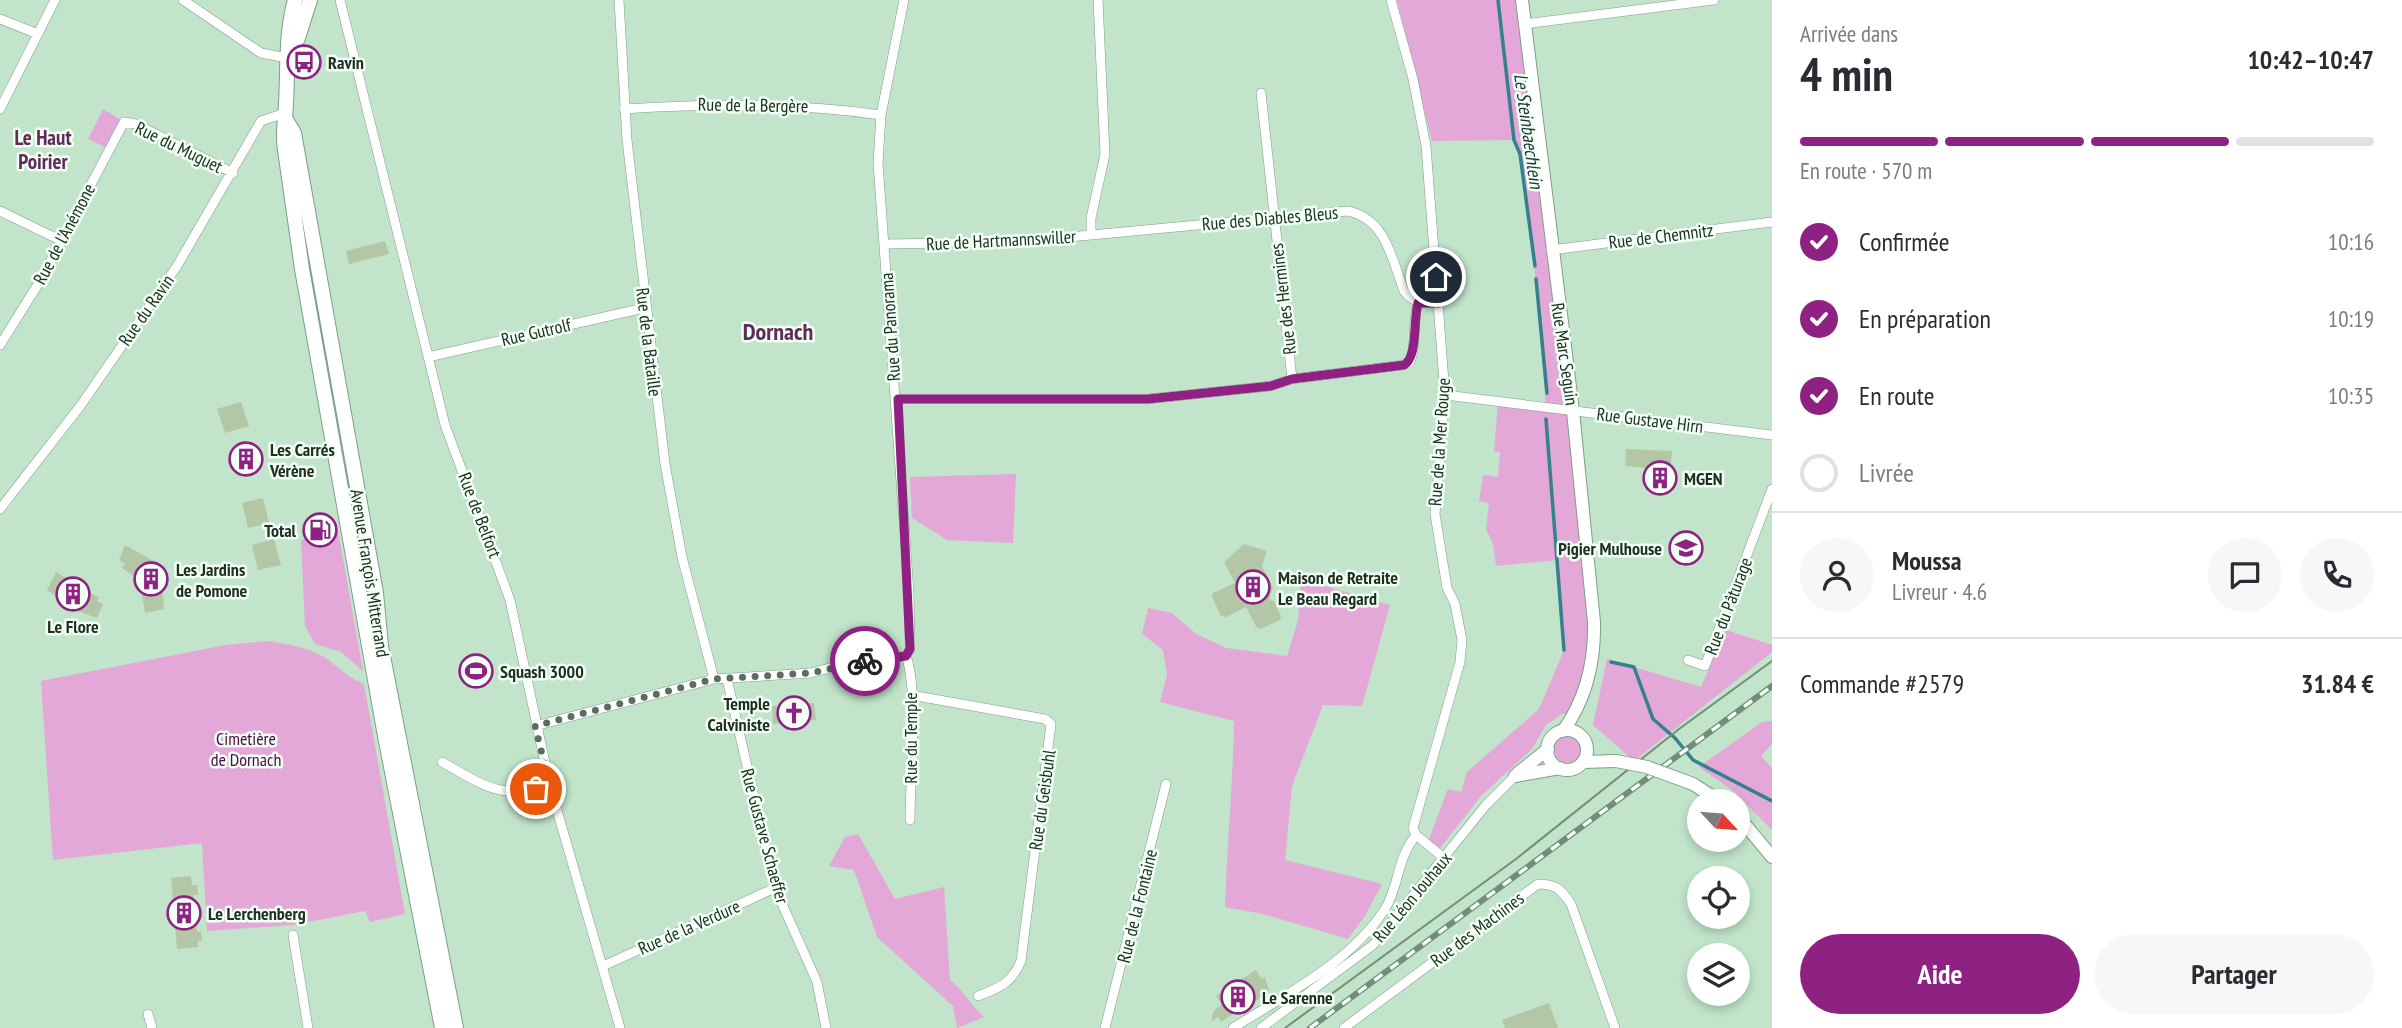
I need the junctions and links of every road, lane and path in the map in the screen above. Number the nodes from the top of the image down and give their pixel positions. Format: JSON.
{"nodes":[{"id":1,"x":55,"y":0,"type":"edge"},
{"id":2,"x":183,"y":0,"type":"edge"},
{"id":3,"x":295,"y":0,"type":"edge"},
{"id":4,"x":310,"y":0,"type":"edge"},
{"id":5,"x":339,"y":0,"type":"edge"},
{"id":6,"x":619,"y":0,"type":"edge"},
{"id":7,"x":904,"y":0,"type":"edge"},
{"id":8,"x":1098,"y":0,"type":"edge"},
{"id":9,"x":1391,"y":0,"type":"edge"},
{"id":10,"x":1522,"y":0,"type":"edge"},
{"id":11,"x":1714,"y":0,"type":"edge"},
{"id":12,"x":0,"y":19,"type":"edge"},
{"id":13,"x":1524,"y":24,"type":"junction"},
{"id":14,"x":38,"y":34,"type":"junction"},
{"id":15,"x":287,"y":58,"type":"junction"},
{"id":16,"x":1261,"y":93,"type":"dead end"},
{"id":17,"x":0,"y":109,"type":"edge"},
{"id":18,"x":624,"y":109,"type":"junction"},
{"id":19,"x":285,"y":115,"type":"junction"},
{"id":20,"x":881,"y":115,"type":"junction"},
{"id":21,"x":124,"y":122,"type":"joint"},
{"id":22,"x":233,"y":173,"type":"junction"},
{"id":23,"x":0,"y":211,"type":"edge"},
{"id":24,"x":1273,"y":216,"type":"junction"},
{"id":25,"x":1772,"y":222,"type":"edge"},
{"id":26,"x":1091,"y":235,"type":"junction"},
{"id":27,"x":62,"y":241,"type":"junction"},
{"id":28,"x":884,"y":244,"type":"junction"},
{"id":29,"x":1551,"y":250,"type":"junction"},
{"id":30,"x":1418,"y":303,"type":"junction"},
{"id":31,"x":1438,"y":303,"type":"junction"},
{"id":32,"x":644,"y":308,"type":"junction"},
{"id":33,"x":0,"y":345,"type":"edge"},
{"id":34,"x":428,"y":357,"type":"junction"},
{"id":35,"x":1292,"y":379,"type":"junction"},
{"id":36,"x":1445,"y":396,"type":"junction"},
{"id":37,"x":898,"y":399,"type":"junction"},
{"id":38,"x":1573,"y":411,"type":"junction"},
{"id":39,"x":1772,"y":435,"type":"edge"},
{"id":40,"x":1772,"y":489,"type":"edge"},
{"id":41,"x":0,"y":509,"type":"edge"},
{"id":42,"x":906,"y":656,"type":"junction"},
{"id":43,"x":1688,"y":660,"type":"dead end"},
{"id":44,"x":714,"y":679,"type":"junction"},
{"id":45,"x":727,"y":679,"type":"junction"},
{"id":46,"x":911,"y":695,"type":"junction"},
{"id":47,"x":1579,"y":707,"type":"junction"},
{"id":48,"x":535,"y":726,"type":"junction"},
{"id":49,"x":1563,"y":731,"type":"junction"},
{"id":50,"x":1585,"y":742,"type":"junction"},
{"id":51,"x":1548,"y":749,"type":"junction"},
{"id":52,"x":1616,"y":761,"type":"junction"},
{"id":53,"x":442,"y":762,"type":"dead end"},
{"id":54,"x":1583,"y":762,"type":"junction"},
{"id":55,"x":1560,"y":768,"type":"junction"},
{"id":56,"x":1516,"y":776,"type":"junction"},
{"id":57,"x":1166,"y":784,"type":"dead end"},
{"id":58,"x":550,"y":786,"type":"junction"},
{"id":59,"x":1701,"y":789,"type":"edge"},
{"id":60,"x":910,"y":821,"type":"dead end"},
{"id":61,"x":1750,"y":830,"type":"edge"},
{"id":62,"x":1416,"y":835,"type":"junction"},
{"id":63,"x":1772,"y":857,"type":"edge"},
{"id":64,"x":1444,"y":858,"type":"junction"},
{"id":65,"x":775,"y":888,"type":"junction"},
{"id":66,"x":293,"y":935,"type":"dead end"},
{"id":67,"x":603,"y":966,"type":"junction"},
{"id":68,"x":978,"y":996,"type":"dead end"},
{"id":69,"x":148,"y":1014,"type":"dead end"},
{"id":70,"x":152,"y":1028,"type":"edge"},
{"id":71,"x":308,"y":1028,"type":"edge"},
{"id":72,"x":442,"y":1028,"type":"edge"},
{"id":73,"x":456,"y":1028,"type":"edge"},
{"id":74,"x":620,"y":1028,"type":"edge"},
{"id":75,"x":826,"y":1028,"type":"edge"},
{"id":76,"x":1105,"y":1028,"type":"edge"},
{"id":77,"x":1233,"y":1028,"type":"edge"},
{"id":78,"x":1261,"y":1028,"type":"edge"},
{"id":79,"x":1344,"y":1028,"type":"edge"},
{"id":80,"x":1615,"y":1028,"type":"edge"}],
"edges":[{"from":1,"to":14,"type":"street"},
{"from":2,"to":15,"type":"street"},
{"from":3,"to":15,"type":"main road","name":"Avenue François Mitterrand"},
{"from":4,"to":15,"type":"main road","name":"Avenue François Mitterrand"},
{"from":5,"to":34,"type":"street","name":"Rue de Belfort"},
{"from":6,"to":18,"type":"street","name":"Rue de la Bataille"},
{"from":7,"to":20,"type":"street","name":"Rue du Panorama"},
{"from":8,"to":26,"type":"street","name":"Rue de Hartmannswiller"},
{"from":9,"to":31,"type":"street","name":"Rue de la Mer Rouge"},
{"from":10,"to":13,"type":"street","name":"Rue Marc Seguin"},
{"from":11,"to":13,"type":"street"},
{"from":12,"to":14,"type":"street"},
{"from":13,"to":29,"type":"street","name":"Rue Marc Seguin"},
{"from":14,"to":17,"type":"street"},
{"from":15,"to":19,"type":"main road","name":"Avenue François Mitterrand"},
{"from":16,"to":24,"type":"street","name":"Rue des Hermines"},
{"from":18,"to":20,"type":"street","name":"Rue de la Bergère"},
{"from":18,"to":32,"type":"street","name":"Rue de la Bataille"},
{"from":19,"to":22,"type":"street","name":"Rue du Ravin"},
{"from":19,"to":72,"type":"main road","name":"Avenue François Mitterrand"},
{"from":19,"to":73,"type":"main road","name":"Avenue François Mitterrand"},
{"from":20,"to":28,"type":"street","name":"Rue du Panorama"},
{"from":21,"to":22,"type":"street","name":"Rue du Muguet"},
{"from":21,"to":27,"type":"street","name":"Rue de l'Anémone"},
{"from":22,"to":41,"type":"street","name":"Rue du Ravin"},
{"from":23,"to":27,"type":"street"},
{"from":24,"to":26,"type":"street","name":"Rue des Diables Bleus"},
{"from":24,"to":30,"type":"street","name":"Rue des Diables Bleus"},
{"from":24,"to":35,"type":"street","name":"Rue des Hermines"},
{"from":25,"to":29,"type":"street","name":"Rue de Chemnitz"},
{"from":26,"to":28,"type":"street","name":"Rue de Hartmannswiller"},
{"from":27,"to":33,"type":"street","name":"Rue de l'Anémone"},
{"from":28,"to":37,"type":"street","name":"Rue du Panorama"},
{"from":29,"to":38,"type":"street","name":"Rue Marc Seguin"},
{"from":30,"to":31,"type":"street"},
{"from":30,"to":35,"type":"street"},
{"from":31,"to":36,"type":"street","name":"Rue de la Mer Rouge"},
{"from":32,"to":34,"type":"street","name":"Rue Gutrolf"},
{"from":32,"to":44,"type":"street","name":"Rue de la Bataille"},
{"from":34,"to":48,"type":"street","name":"Rue de Belfort"},
{"from":35,"to":37,"type":"street"},
{"from":36,"to":38,"type":"street","name":"Rue Gustave Hirn"},
{"from":36,"to":62,"type":"street","name":"Rue de la Mer Rouge"},
{"from":37,"to":42,"type":"street","name":"Rue du Panorama"},
{"from":38,"to":39,"type":"street","name":"Rue Gustave Hirn"},
{"from":38,"to":47,"type":"street","name":"Rue Marc Seguin"},
{"from":40,"to":43,"type":"street","name":"Rue du Pâturage"},
{"from":42,"to":45,"type":"street"},
{"from":42,"to":46,"type":"street","name":"Rue du Temple"},
{"from":44,"to":45,"type":"street"},
{"from":44,"to":48,"type":"street"},
{"from":45,"to":65,"type":"street","name":"Rue Gustave Schaeffer"},
{"from":46,"to":60,"type":"street","name":"Rue du Temple"},
{"from":46,"to":68,"type":"street","name":"Rue du Geisbuhl"},
{"from":47,"to":49,"type":"street","name":"Rue Marc Seguin"},
{"from":47,"to":50,"type":"street","name":"Rue Marc Seguin"},
{"from":48,"to":58,"type":"street","name":"Rue de Belfort"},
{"from":49,"to":50,"type":"street"},
{"from":49,"to":51,"type":"street"},
{"from":50,"to":52,"type":"street"},
{"from":50,"to":54,"type":"street"},
{"from":51,"to":55,"type":"street"},
{"from":51,"to":56,"type":"street","name":"Rue Léon Jouhaux"},
{"from":52,"to":54,"type":"street"},
{"from":52,"to":59,"type":"street","bridge":true},
{"from":53,"to":58,"type":"street"},
{"from":54,"to":55,"type":"street"},
{"from":55,"to":56,"type":"street"},
{"from":56,"to":64,"type":"street","name":"Rue Léon Jouhaux"},
{"from":57,"to":76,"type":"street","name":"Rue de la Fontaine"},
{"from":58,"to":67,"type":"street","name":"Rue de Belfort"},
{"from":61,"to":63,"type":"street"},
{"from":62,"to":64,"type":"street"},
{"from":62,"to":77,"type":"street","name":"Rue de la Mer Rouge"},
{"from":64,"to":78,"type":"street","name":"Rue Léon Jouhaux"},
{"from":65,"to":67,"type":"street","name":"Rue de la Verdure"},
{"from":65,"to":75,"type":"street","name":"Rue Gustave Schaeffer"},
{"from":66,"to":71,"type":"street"},
{"from":67,"to":74,"type":"street","name":"Rue de Belfort"},
{"from":69,"to":70,"type":"street"},
{"from":79,"to":80,"type":"street","name":"Rue des Machines"}]}
